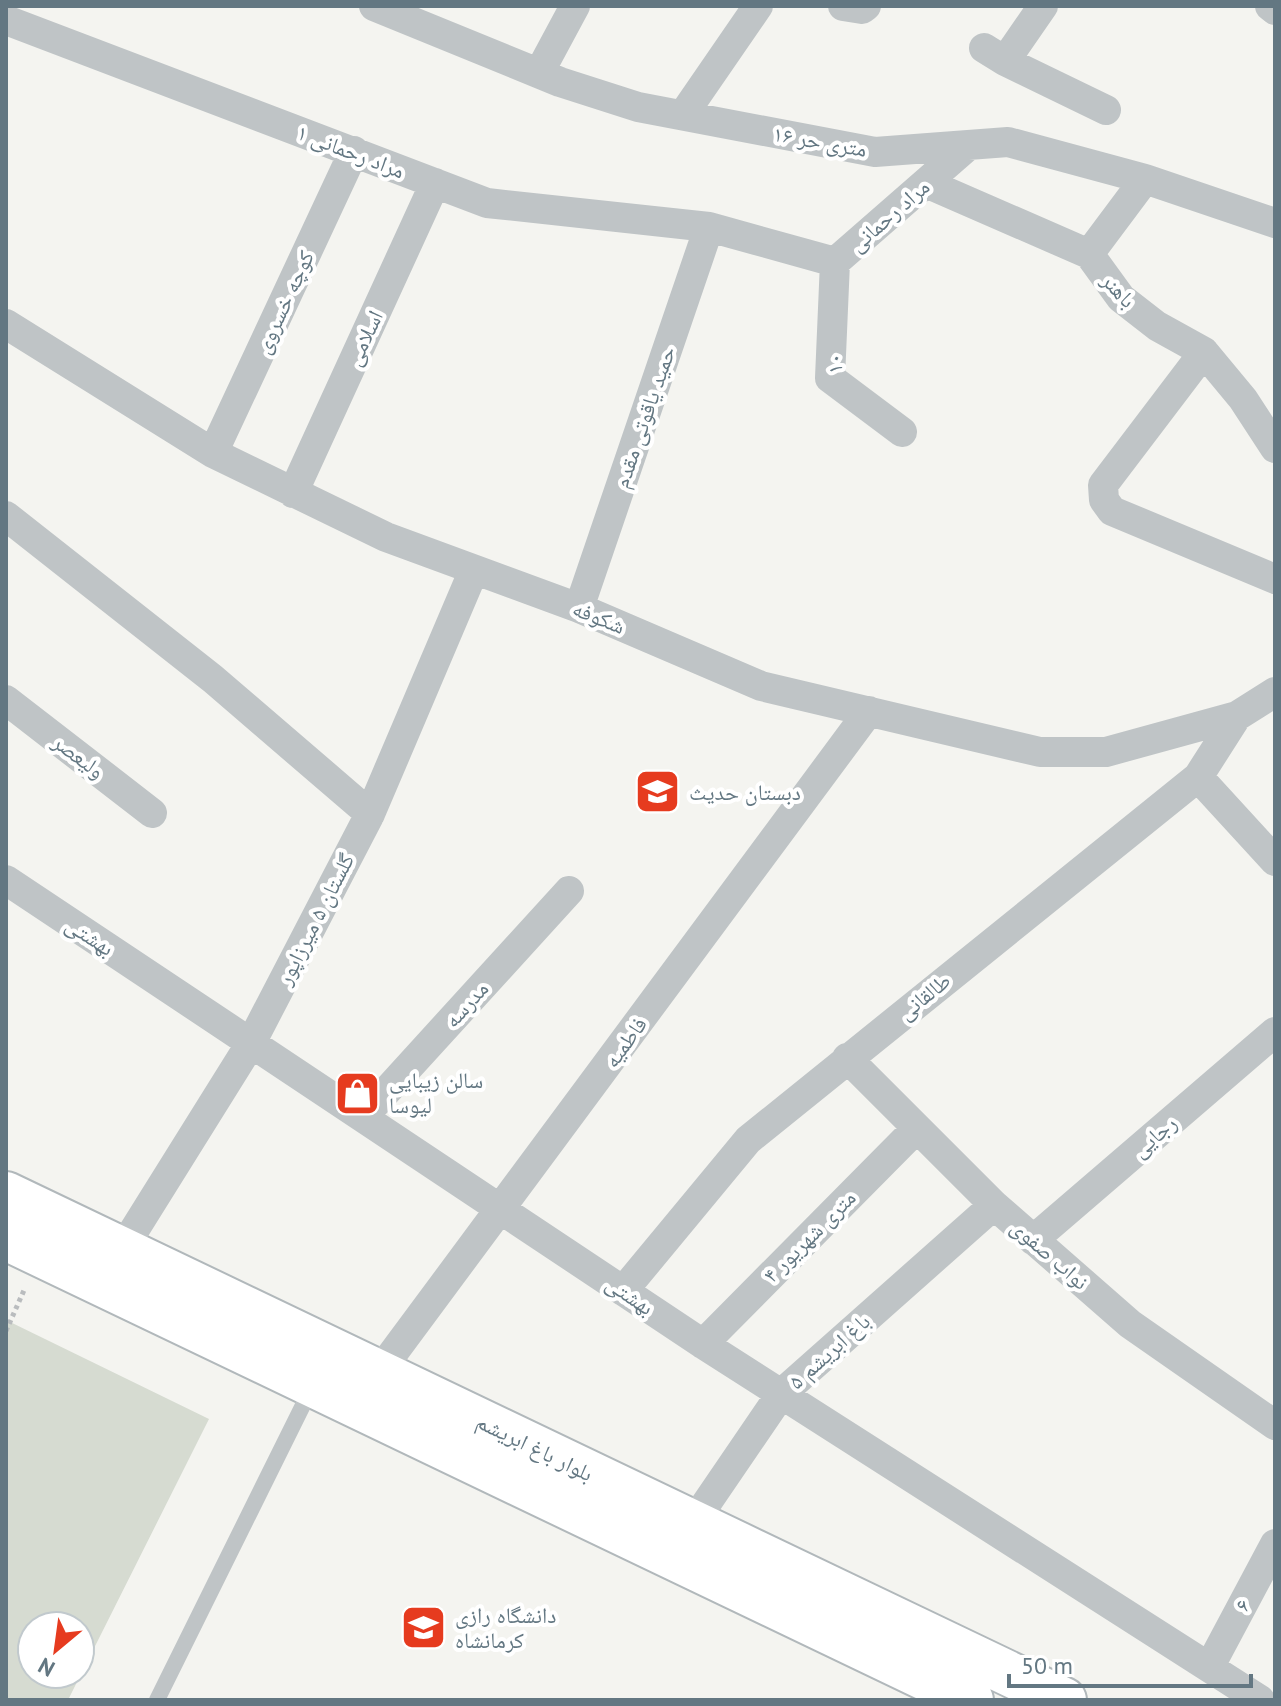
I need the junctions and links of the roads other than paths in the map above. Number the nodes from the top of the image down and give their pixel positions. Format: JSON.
{"nodes":[{"id":1,"x":575,"y":6,"type":"edge"},
{"id":2,"x":758,"y":6,"type":"edge"},
{"id":3,"x":843,"y":6,"type":"edge"},
{"id":4,"x":866,"y":6,"type":"edge"},
{"id":5,"x":1043,"y":6,"type":"edge"},
{"id":6,"x":1270,"y":6,"type":"edge"},
{"id":7,"x":389,"y":8,"type":"edge"},
{"id":8,"x":1275,"y":10,"type":"edge"},
{"id":9,"x":6,"y":20,"type":"edge"},
{"id":10,"x":539,"y":73,"type":"junction"},
{"id":11,"x":1106,"y":110,"type":"dead end"},
{"id":12,"x":683,"y":115,"type":"junction"},
{"id":13,"x":969,"y":145,"type":"junction"},
{"id":14,"x":354,"y":151,"type":"junction"},
{"id":15,"x":1145,"y":179,"type":"junction"},
{"id":16,"x":435,"y":183,"type":"junction"},
{"id":17,"x":926,"y":183,"type":"junction"},
{"id":18,"x":1275,"y":223,"type":"edge"},
{"id":19,"x":709,"y":227,"type":"junction"},
{"id":20,"x":1089,"y":254,"type":"junction"},
{"id":21,"x":835,"y":262,"type":"junction"},
{"id":22,"x":6,"y":324,"type":"edge"},
{"id":23,"x":1204,"y":352,"type":"junction"},
{"id":24,"x":902,"y":432,"type":"dead end"},
{"id":25,"x":1275,"y":448,"type":"edge"},
{"id":26,"x":213,"y":453,"type":"junction"},
{"id":27,"x":293,"y":493,"type":"junction"},
{"id":28,"x":6,"y":516,"type":"edge"},
{"id":29,"x":473,"y":572,"type":"junction"},
{"id":30,"x":1275,"y":579,"type":"edge"},
{"id":31,"x":579,"y":608,"type":"junction"},
{"id":32,"x":1275,"y":692,"type":"edge"},
{"id":33,"x":6,"y":700,"type":"edge"},
{"id":34,"x":869,"y":711,"type":"junction"},
{"id":35,"x":1237,"y":716,"type":"junction"},
{"id":36,"x":1198,"y":777,"type":"junction"},
{"id":37,"x":152,"y":813,"type":"dead end"},
{"id":38,"x":370,"y":814,"type":"junction"},
{"id":39,"x":1275,"y":861,"type":"edge"},
{"id":40,"x":6,"y":880,"type":"edge"},
{"id":41,"x":569,"y":891,"type":"dead end"},
{"id":42,"x":1275,"y":1032,"type":"edge"},
{"id":43,"x":251,"y":1043,"type":"junction"},
{"id":44,"x":847,"y":1058,"type":"junction"},
{"id":45,"x":363,"y":1117,"type":"junction"},
{"id":46,"x":916,"y":1129,"type":"junction"},
{"id":47,"x":6,"y":1194,"type":"edge"},
{"id":48,"x":994,"y":1205,"type":"junction"},
{"id":49,"x":502,"y":1210,"type":"junction"},
{"id":50,"x":1033,"y":1240,"type":"junction"},
{"id":51,"x":23,"y":1246,"type":"edge"},
{"id":52,"x":123,"y":1248,"type":"junction"},
{"id":53,"x":623,"y":1291,"type":"junction"},
{"id":54,"x":703,"y":1344,"type":"junction"},
{"id":55,"x":321,"y":1368,"type":"junction"},
{"id":56,"x":379,"y":1372,"type":"junction"},
{"id":57,"x":781,"y":1394,"type":"junction"},
{"id":58,"x":1275,"y":1425,"type":"edge"},
{"id":59,"x":693,"y":1523,"type":"junction"},
{"id":60,"x":1275,"y":1544,"type":"edge"},
{"id":61,"x":1210,"y":1666,"type":"junction"},
{"id":62,"x":157,"y":1700,"type":"edge"},
{"id":63,"x":971,"y":1700,"type":"edge"},
{"id":64,"x":1064,"y":1700,"type":"edge"},
{"id":65,"x":1260,"y":1700,"type":"edge"}],
"edges":[{"from":1,"to":10,"type":"street"},
{"from":2,"to":12,"type":"street"},
{"from":3,"to":4,"type":"street"},
{"from":5,"to":11,"type":"street"},
{"from":6,"to":8,"type":"street"},
{"from":7,"to":10,"type":"street","name":"۱۶ متری حر"},
{"from":9,"to":14,"type":"street","name":"مراد رحمانی ۱"},
{"from":10,"to":12,"type":"street","name":"۱۶ متری حر"},
{"from":12,"to":13,"type":"street","name":"۱۶ متری حر"},
{"from":13,"to":15,"type":"street","name":"۱۶ متری حر"},
{"from":13,"to":17,"type":"street","name":"مراد رحمانی"},
{"from":14,"to":16,"type":"street","name":"مراد رحمانی ۱"},
{"from":14,"to":26,"type":"street","name":"کوچه خسروی"},
{"from":15,"to":18,"type":"street","name":"۱۶ متری حر"},
{"from":15,"to":20,"type":"street"},
{"from":16,"to":19,"type":"street","name":"مراد رحمانی ۱"},
{"from":16,"to":27,"type":"street","name":"اسلامی"},
{"from":17,"to":20,"type":"street","name":"باهنر"},
{"from":17,"to":21,"type":"street","name":"مراد رحمانی"},
{"from":19,"to":21,"type":"street","name":"مراد رحمانی"},
{"from":19,"to":31,"type":"street","name":"حمید یاقوتی مقدم"},
{"from":20,"to":23,"type":"street","name":"باهنر"},
{"from":21,"to":24,"type":"street","name":"۱۰"},
{"from":22,"to":26,"type":"street","name":"شکوفه"},
{"from":23,"to":25,"type":"street","name":"باهنر"},
{"from":23,"to":30,"type":"street"},
{"from":26,"to":27,"type":"street","name":"شکوفه"},
{"from":27,"to":29,"type":"street","name":"شکوفه"},
{"from":28,"to":38,"type":"street"},
{"from":29,"to":31,"type":"street","name":"شکوفه"},
{"from":29,"to":38,"type":"street","name":"گلستان ۵ میرزاپور"},
{"from":31,"to":34,"type":"street","name":"شکوفه"},
{"from":32,"to":35,"type":"street"},
{"from":33,"to":37,"type":"street","name":"ولیعصر"},
{"from":34,"to":35,"type":"street","name":"شکوفه"},
{"from":34,"to":49,"type":"street","name":"فاطمیه"},
{"from":35,"to":36,"type":"street","name":"طالقانی"},
{"from":36,"to":39,"type":"street"},
{"from":36,"to":44,"type":"street","name":"طالقانی"},
{"from":38,"to":43,"type":"street","name":"گلستان ۵ میرزاپور"},
{"from":40,"to":43,"type":"street","name":"بهشتی"},
{"from":41,"to":45,"type":"street","name":"مدرسه"},
{"from":42,"to":50,"type":"street","name":"رجایی"},
{"from":43,"to":45,"type":"street","name":"بهشتی"},
{"from":43,"to":52,"type":"street","name":"گلستان ۵ میرزاپور"},
{"from":44,"to":46,"type":"street","name":"نواب صفوی"},
{"from":44,"to":53,"type":"street","name":"طالقانی"},
{"from":45,"to":49,"type":"street","name":"بهشتی"},
{"from":46,"to":48,"type":"street","name":"نواب صفوی"},
{"from":46,"to":54,"type":"street","name":"۴ متری شهریور"},
{"from":47,"to":52,"type":"main road","name":"بلوار باغ ابریشم"},
{"from":48,"to":50,"type":"street","name":"نواب صفوی"},
{"from":48,"to":57,"type":"street","name":"باغ ابریشم ۵"},
{"from":49,"to":53,"type":"street","name":"بهشتی"},
{"from":49,"to":56,"type":"street","name":"فاطمیه"},
{"from":50,"to":58,"type":"street","name":"نواب صفوی"},
{"from":51,"to":55,"type":"main road","name":"بلوار باغ ابریشم"},
{"from":52,"to":55,"type":"main road","name":"بلوار باغ ابریشم"},
{"from":53,"to":54,"type":"street","name":"بهشتی"},
{"from":54,"to":57,"type":"street","name":"بهشتی"},
{"from":55,"to":56,"type":"main road","name":"بلوار باغ ابریشم"},
{"from":55,"to":62,"type":"lane"},
{"from":55,"to":63,"type":"main road","name":"بلوار باغ ابریشم"},
{"from":56,"to":59,"type":"main road","name":"بلوار باغ ابریشم"},
{"from":57,"to":59,"type":"street","name":"باغ ابریشم ۵"},
{"from":57,"to":61,"type":"street","name":"بهشتی"},
{"from":59,"to":64,"type":"main road","name":"بلوار باغ ابریشم"},
{"from":60,"to":61,"type":"street","name":"۶"},
{"from":61,"to":65,"type":"street","name":"بهشتی"}]}
